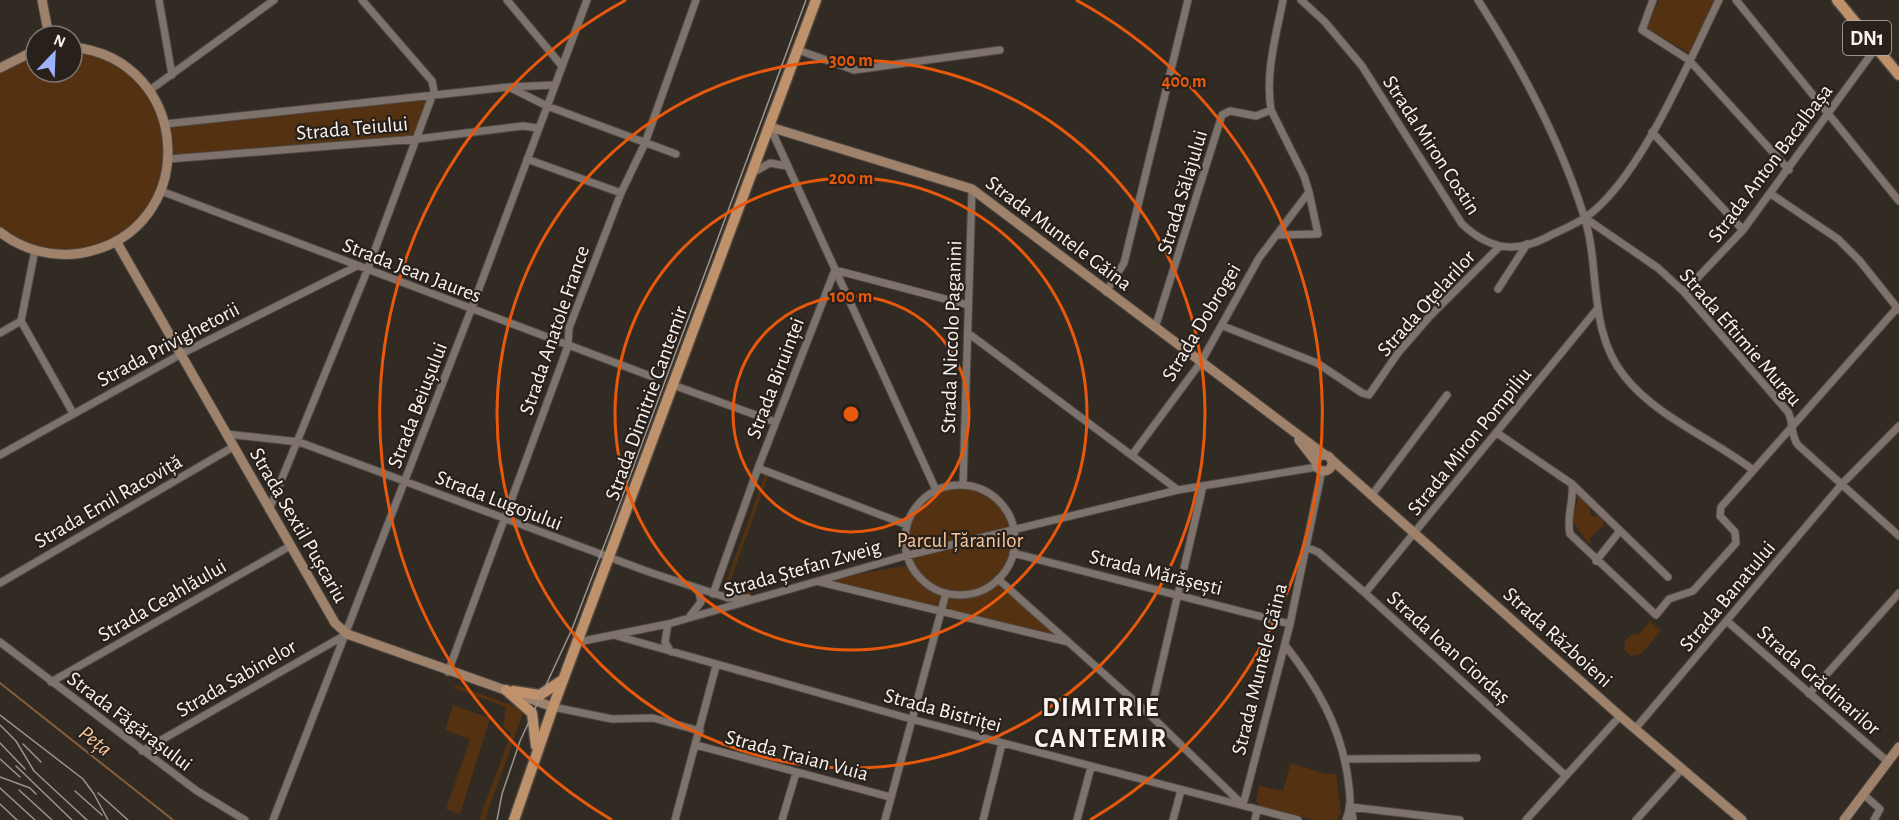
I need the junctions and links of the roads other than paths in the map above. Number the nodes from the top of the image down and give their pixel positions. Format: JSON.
{"nodes":[{"id":1,"x":42,"y":0,"type":"edge"},
{"id":2,"x":159,"y":0,"type":"edge"},
{"id":3,"x":274,"y":0,"type":"edge"},
{"id":4,"x":362,"y":0,"type":"edge"},
{"id":5,"x":507,"y":0,"type":"edge"},
{"id":6,"x":587,"y":0,"type":"edge"},
{"id":7,"x":696,"y":0,"type":"edge"},
{"id":8,"x":816,"y":0,"type":"edge"},
{"id":9,"x":1188,"y":0,"type":"edge"},
{"id":10,"x":1283,"y":0,"type":"edge"},
{"id":11,"x":1301,"y":0,"type":"edge"},
{"id":12,"x":1478,"y":0,"type":"edge"},
{"id":13,"x":1653,"y":0,"type":"edge"},
{"id":14,"x":1719,"y":0,"type":"edge"},
{"id":15,"x":1736,"y":0,"type":"edge"},
{"id":16,"x":1837,"y":0,"type":"edge"},
{"id":17,"x":47,"y":24,"type":"edge"},
{"id":18,"x":84,"y":49,"type":"edge"},
{"id":19,"x":1875,"y":49,"type":"junction"},
{"id":20,"x":798,"y":50,"type":"junction"},
{"id":21,"x":1000,"y":50,"type":"dead end"},
{"id":22,"x":24,"y":56,"type":"edge"},
{"id":23,"x":1689,"y":60,"type":"junction"},
{"id":24,"x":562,"y":66,"type":"junction"},
{"id":25,"x":0,"y":68,"type":"edge"},
{"id":26,"x":172,"y":75,"type":"junction"},
{"id":27,"x":1899,"y":75,"type":"edge"},
{"id":28,"x":555,"y":85,"type":"junction"},
{"id":29,"x":509,"y":87,"type":"junction"},
{"id":30,"x":150,"y":90,"type":"junction"},
{"id":31,"x":433,"y":96,"type":"junction"},
{"id":32,"x":547,"y":106,"type":"junction"},
{"id":33,"x":1271,"y":110,"type":"junction"},
{"id":34,"x":1828,"y":113,"type":"junction"},
{"id":35,"x":165,"y":124,"type":"junction"},
{"id":36,"x":770,"y":127,"type":"junction"},
{"id":37,"x":538,"y":128,"type":"junction"},
{"id":38,"x":1652,"y":132,"type":"junction"},
{"id":39,"x":417,"y":139,"type":"junction"},
{"id":40,"x":645,"y":142,"type":"junction"},
{"id":41,"x":676,"y":154,"type":"dead end"},
{"id":42,"x":169,"y":159,"type":"junction"},
{"id":43,"x":527,"y":159,"type":"junction"},
{"id":44,"x":787,"y":166,"type":"junction"},
{"id":45,"x":1789,"y":170,"type":"junction"},
{"id":46,"x":752,"y":174,"type":"junction"},
{"id":47,"x":972,"y":189,"type":"junction"},
{"id":48,"x":161,"y":191,"type":"junction"},
{"id":49,"x":1309,"y":192,"type":"junction"},
{"id":50,"x":621,"y":193,"type":"junction"},
{"id":51,"x":1771,"y":194,"type":"junction"},
{"id":52,"x":1899,"y":201,"type":"edge"},
{"id":53,"x":1585,"y":218,"type":"junction"},
{"id":54,"x":1743,"y":230,"type":"junction"},
{"id":55,"x":0,"y":232,"type":"edge"},
{"id":56,"x":1277,"y":235,"type":"junction"},
{"id":57,"x":116,"y":241,"type":"junction"},
{"id":58,"x":1527,"y":244,"type":"junction"},
{"id":59,"x":1498,"y":248,"type":"junction"},
{"id":60,"x":35,"y":250,"type":"junction"},
{"id":61,"x":355,"y":267,"type":"junction"},
{"id":62,"x":835,"y":270,"type":"junction"},
{"id":63,"x":367,"y":271,"type":"junction"},
{"id":64,"x":1498,"y":289,"type":"dead end"},
{"id":65,"x":1106,"y":292,"type":"junction"},
{"id":66,"x":1684,"y":292,"type":"junction"},
{"id":67,"x":968,"y":306,"type":"junction"},
{"id":68,"x":1598,"y":308,"type":"junction"},
{"id":69,"x":1898,"y":309,"type":"edge"},
{"id":70,"x":471,"y":310,"type":"junction"},
{"id":71,"x":21,"y":321,"type":"junction"},
{"id":72,"x":1223,"y":326,"type":"junction"},
{"id":73,"x":1155,"y":328,"type":"junction"},
{"id":74,"x":0,"y":333,"type":"edge"},
{"id":75,"x":968,"y":333,"type":"junction"},
{"id":76,"x":568,"y":346,"type":"junction"},
{"id":77,"x":180,"y":355,"type":"junction"},
{"id":78,"x":1202,"y":362,"type":"junction"},
{"id":79,"x":652,"y":377,"type":"dead end"},
{"id":80,"x":673,"y":385,"type":"junction"},
{"id":81,"x":1447,"y":396,"type":"dead end"},
{"id":82,"x":73,"y":413,"type":"junction"},
{"id":83,"x":776,"y":422,"type":"junction"},
{"id":84,"x":1794,"y":423,"type":"junction"},
{"id":85,"x":1899,"y":426,"type":"edge"},
{"id":86,"x":1293,"y":433,"type":"junction"},
{"id":87,"x":226,"y":434,"type":"junction"},
{"id":88,"x":1497,"y":434,"type":"junction"},
{"id":89,"x":299,"y":442,"type":"junction"},
{"id":90,"x":233,"y":447,"type":"junction"},
{"id":91,"x":0,"y":455,"type":"edge"},
{"id":92,"x":1132,"y":455,"type":"junction"},
{"id":93,"x":1328,"y":458,"type":"junction"},
{"id":94,"x":1320,"y":467,"type":"junction"},
{"id":95,"x":758,"y":468,"type":"junction"},
{"id":96,"x":1753,"y":470,"type":"junction"},
{"id":97,"x":1352,"y":479,"type":"junction"},
{"id":98,"x":405,"y":482,"type":"junction"},
{"id":99,"x":1572,"y":484,"type":"junction"},
{"id":100,"x":1842,"y":484,"type":"junction"},
{"id":101,"x":963,"y":485,"type":"junction"},
{"id":102,"x":1203,"y":486,"type":"junction"},
{"id":103,"x":936,"y":490,"type":"junction"},
{"id":104,"x":1178,"y":490,"type":"junction"},
{"id":105,"x":1372,"y":495,"type":"junction"},
{"id":106,"x":269,"y":510,"type":"junction"},
{"id":107,"x":503,"y":520,"type":"junction"},
{"id":108,"x":907,"y":525,"type":"junction"},
{"id":109,"x":1014,"y":530,"type":"junction"},
{"id":110,"x":1619,"y":532,"type":"junction"},
{"id":111,"x":1415,"y":533,"type":"junction"},
{"id":112,"x":1899,"y":536,"type":"edge"},
{"id":113,"x":290,"y":546,"type":"junction"},
{"id":114,"x":1308,"y":548,"type":"junction"},
{"id":115,"x":1013,"y":553,"type":"junction"},
{"id":116,"x":907,"y":556,"type":"junction"},
{"id":117,"x":610,"y":558,"type":"junction"},
{"id":118,"x":1596,"y":561,"type":"junction"},
{"id":119,"x":1668,"y":577,"type":"dead end"},
{"id":120,"x":998,"y":579,"type":"junction"},
{"id":121,"x":817,"y":581,"type":"junction"},
{"id":122,"x":0,"y":583,"type":"edge"},
{"id":123,"x":695,"y":588,"type":"junction"},
{"id":124,"x":946,"y":593,"type":"junction"},
{"id":125,"x":1365,"y":593,"type":"junction"},
{"id":126,"x":1899,"y":593,"type":"edge"},
{"id":127,"x":713,"y":594,"type":"junction"},
{"id":128,"x":1178,"y":594,"type":"junction"},
{"id":129,"x":759,"y":597,"type":"junction"},
{"id":130,"x":942,"y":611,"type":"junction"},
{"id":131,"x":688,"y":618,"type":"junction"},
{"id":132,"x":1728,"y":622,"type":"junction"},
{"id":133,"x":668,"y":624,"type":"junction"},
{"id":134,"x":1290,"y":624,"type":"junction"},
{"id":135,"x":347,"y":634,"type":"junction"},
{"id":136,"x":615,"y":636,"type":"junction"},
{"id":137,"x":0,"y":642,"type":"edge"},
{"id":138,"x":578,"y":642,"type":"junction"},
{"id":139,"x":1071,"y":643,"type":"junction"},
{"id":140,"x":1285,"y":645,"type":"junction"},
{"id":141,"x":671,"y":652,"type":"junction"},
{"id":142,"x":716,"y":666,"type":"junction"},
{"id":143,"x":448,"y":672,"type":"junction"},
{"id":144,"x":565,"y":676,"type":"junction"},
{"id":145,"x":51,"y":682,"type":"junction"},
{"id":146,"x":506,"y":690,"type":"junction"},
{"id":147,"x":1809,"y":694,"type":"junction"},
{"id":148,"x":553,"y":707,"type":"junction"},
{"id":149,"x":1150,"y":715,"type":"junction"},
{"id":150,"x":1620,"y":716,"type":"junction"},
{"id":151,"x":911,"y":719,"type":"junction"},
{"id":152,"x":1635,"y":729,"type":"junction"},
{"id":153,"x":700,"y":731,"type":"junction"},
{"id":154,"x":1002,"y":744,"type":"junction"},
{"id":155,"x":696,"y":745,"type":"junction"},
{"id":156,"x":1899,"y":747,"type":"edge"},
{"id":157,"x":142,"y":751,"type":"junction"},
{"id":158,"x":1478,"y":758,"type":"dead end"},
{"id":159,"x":535,"y":759,"type":"junction"},
{"id":160,"x":1346,"y":759,"type":"junction"},
{"id":161,"x":1888,"y":762,"type":"junction"},
{"id":162,"x":1091,"y":767,"type":"junction"},
{"id":163,"x":1682,"y":769,"type":"junction"},
{"id":164,"x":796,"y":772,"type":"junction"},
{"id":165,"x":1565,"y":775,"type":"junction"},
{"id":166,"x":1181,"y":790,"type":"junction"},
{"id":167,"x":1863,"y":794,"type":"junction"},
{"id":168,"x":890,"y":797,"type":"junction"},
{"id":169,"x":1243,"y":805,"type":"junction"},
{"id":170,"x":1351,"y":807,"type":"junction"},
{"id":171,"x":1257,"y":810,"type":"junction"},
{"id":172,"x":245,"y":820,"type":"edge"},
{"id":173,"x":273,"y":820,"type":"edge"},
{"id":174,"x":514,"y":820,"type":"edge"},
{"id":175,"x":675,"y":820,"type":"edge"},
{"id":176,"x":782,"y":820,"type":"edge"},
{"id":177,"x":885,"y":820,"type":"edge"},
{"id":178,"x":983,"y":820,"type":"edge"},
{"id":179,"x":1077,"y":820,"type":"edge"},
{"id":180,"x":1173,"y":820,"type":"edge"},
{"id":181,"x":1255,"y":820,"type":"edge"},
{"id":182,"x":1298,"y":820,"type":"edge"},
{"id":183,"x":1346,"y":820,"type":"edge"},
{"id":184,"x":1353,"y":820,"type":"edge"},
{"id":185,"x":1460,"y":820,"type":"edge"},
{"id":186,"x":1526,"y":820,"type":"edge"},
{"id":187,"x":1636,"y":820,"type":"edge"},
{"id":188,"x":1742,"y":820,"type":"edge"},
{"id":189,"x":1844,"y":820,"type":"edge"},
{"id":190,"x":1874,"y":820,"type":"edge"}],
"edges":[{"from":1,"to":17,"type":"street"},
{"from":2,"to":26,"type":"street"},
{"from":3,"to":26,"type":"street"},
{"from":4,"to":31,"type":"street"},
{"from":5,"to":24,"type":"street"},
{"from":6,"to":24,"type":"street","name":"Strada Beiușului"},
{"from":7,"to":40,"type":"street","name":"Strada Anatole France"},
{"from":8,"to":20,"type":"main road","name":"Strada Dimitrie Cantemir"},
{"from":9,"to":65,"type":"street"},
{"from":10,"to":33,"type":"street"},
{"from":11,"to":59,"type":"street","name":"Strada Miron Costin"},
{"from":12,"to":53,"type":"street"},
{"from":13,"to":23,"type":"street"},
{"from":14,"to":23,"type":"street"},
{"from":15,"to":34,"type":"street"},
{"from":16,"to":19,"type":"main road","number":"DN1"},
{"from":18,"to":30,"type":"street"},
{"from":19,"to":27,"type":"main road","number":"DN1"},
{"from":19,"to":34,"type":"street","name":"Strada Anton Bacalbașa"},
{"from":20,"to":21,"type":"street"},
{"from":20,"to":36,"type":"main road","name":"Strada Dimitrie Cantemir"},
{"from":22,"to":25,"type":"street"},
{"from":23,"to":38,"type":"street"},
{"from":23,"to":45,"type":"street"},
{"from":24,"to":28,"type":"street","name":"Strada Beiușului"},
{"from":26,"to":30,"type":"street"},
{"from":28,"to":29,"type":"street","name":"Strada Teiului"},
{"from":28,"to":32,"type":"street","name":"Strada Beiușului"},
{"from":29,"to":31,"type":"street","name":"Strada Teiului"},
{"from":29,"to":32,"type":"street"},
{"from":30,"to":35,"type":"street"},
{"from":31,"to":35,"type":"street","name":"Strada Teiului"},
{"from":31,"to":39,"type":"street"},
{"from":32,"to":37,"type":"street","name":"Strada Beiușului"},
{"from":32,"to":40,"type":"street"},
{"from":33,"to":49,"type":"street"},
{"from":33,"to":73,"type":"street","name":"Strada Sălajului"},
{"from":34,"to":45,"type":"street","name":"Strada Anton Bacalbașa"},
{"from":34,"to":52,"type":"street"},
{"from":35,"to":42,"type":"street"},
{"from":36,"to":44,"type":"street"},
{"from":36,"to":46,"type":"main road","name":"Strada Dimitrie Cantemir"},
{"from":36,"to":47,"type":"street","name":"Strada Muntele Găina"},
{"from":37,"to":39,"type":"street","name":"Strada Teiului"},
{"from":37,"to":43,"type":"street","name":"Strada Beiușului"},
{"from":38,"to":53,"type":"street"},
{"from":38,"to":54,"type":"street"},
{"from":39,"to":42,"type":"street","name":"Strada Teiului"},
{"from":39,"to":63,"type":"street"},
{"from":40,"to":41,"type":"street"},
{"from":40,"to":50,"type":"street","name":"Strada Anatole France"},
{"from":42,"to":48,"type":"street"},
{"from":43,"to":50,"type":"street"},
{"from":43,"to":70,"type":"street","name":"Strada Beiușului"},
{"from":44,"to":46,"type":"street"},
{"from":44,"to":62,"type":"street"},
{"from":45,"to":51,"type":"street","name":"Strada Anton Bacalbașa"},
{"from":46,"to":80,"type":"main road","name":"Strada Dimitrie Cantemir"},
{"from":47,"to":65,"type":"street","name":"Strada Muntele Găina"},
{"from":47,"to":67,"type":"street","name":"Strada Niccolo Paganini"},
{"from":48,"to":57,"type":"street"},
{"from":48,"to":61,"type":"street","name":"Strada Jean Jaures"},
{"from":49,"to":56,"type":"street","name":"Strada Dobrogei"},
{"from":49,"to":56,"type":"street"},
{"from":50,"to":76,"type":"street","name":"Strada Anatole France"},
{"from":51,"to":54,"type":"street","name":"Strada Anton Bacalbașa"},
{"from":51,"to":69,"type":"street"},
{"from":53,"to":58,"type":"street"},
{"from":53,"to":66,"type":"street","name":"Strada Eftimie Murgu"},
{"from":53,"to":68,"type":"street"},
{"from":54,"to":66,"type":"street","name":"Strada Anton Bacalbașa"},
{"from":55,"to":60,"type":"street"},
{"from":56,"to":72,"type":"street","name":"Strada Dobrogei"},
{"from":57,"to":60,"type":"street"},
{"from":57,"to":77,"type":"street","name":"Strada Sextil Pușcariu"},
{"from":58,"to":59,"type":"street"},
{"from":58,"to":64,"type":"street"},
{"from":59,"to":72,"type":"street","name":"Strada Oțelarilor"},
{"from":60,"to":71,"type":"street"},
{"from":61,"to":63,"type":"street","name":"Strada Jean Jaures"},
{"from":61,"to":77,"type":"street","name":"Strada Privighetorii"},
{"from":62,"to":67,"type":"street"},
{"from":62,"to":83,"type":"street","name":"Strada Biruinței"},
{"from":62,"to":103,"type":"street"},
{"from":63,"to":70,"type":"street","name":"Strada Jean Jaures"},
{"from":63,"to":89,"type":"street"},
{"from":65,"to":73,"type":"street","name":"Strada Muntele Găina"},
{"from":66,"to":84,"type":"street","name":"Strada Eftimie Murgu"},
{"from":67,"to":75,"type":"street","name":"Strada Niccolo Paganini"},
{"from":68,"to":88,"type":"street","name":"Strada Miron Pompiliu"},
{"from":68,"to":96,"type":"street"},
{"from":69,"to":84,"type":"street"},
{"from":70,"to":76,"type":"street","name":"Strada Jean Jaures"},
{"from":70,"to":98,"type":"street","name":"Strada Beiușului"},
{"from":71,"to":74,"type":"street"},
{"from":71,"to":82,"type":"street"},
{"from":72,"to":78,"type":"street","name":"Strada Dobrogei"},
{"from":73,"to":78,"type":"street","name":"Strada Muntele Găina"},
{"from":75,"to":92,"type":"street"},
{"from":75,"to":101,"type":"street","name":"Strada Niccolo Paganini"},
{"from":76,"to":79,"type":"street","name":"Strada Jean Jaures"},
{"from":76,"to":107,"type":"street","name":"Strada Anatole France"},
{"from":77,"to":82,"type":"street","name":"Strada Privighetorii"},
{"from":77,"to":87,"type":"street","name":"Strada Sextil Pușcariu"},
{"from":78,"to":86,"type":"street","name":"Strada Muntele Găina"},
{"from":78,"to":92,"type":"street","name":"Strada Dobrogei"},
{"from":80,"to":83,"type":"street"},
{"from":80,"to":117,"type":"main road","name":"Strada Dimitrie Cantemir"},
{"from":81,"to":105,"type":"street"},
{"from":82,"to":91,"type":"street","name":"Strada Privighetorii"},
{"from":83,"to":95,"type":"street","name":"Strada Biruinței"},
{"from":84,"to":96,"type":"street"},
{"from":84,"to":100,"type":"street","name":"Strada Eftimie Murgu"},
{"from":85,"to":100,"type":"street"},
{"from":86,"to":93,"type":"street","name":"Strada Muntele Găina"},
{"from":86,"to":94,"type":"street","name":"Strada Muntele Găina"},
{"from":87,"to":89,"type":"street","name":"Strada Lugojului"},
{"from":87,"to":90,"type":"street","name":"Strada Sextil Pușcariu"},
{"from":88,"to":99,"type":"street"},
{"from":88,"to":111,"type":"street","name":"Strada Miron Pompiliu"},
{"from":89,"to":98,"type":"street","name":"Strada Lugojului"},
{"from":89,"to":106,"type":"street"},
{"from":90,"to":106,"type":"street","name":"Strada Sextil Pușcariu"},
{"from":90,"to":122,"type":"street","name":"Strada Emil Racoviță"},
{"from":92,"to":104,"type":"street"},
{"from":93,"to":94,"type":"street"},
{"from":93,"to":94,"type":"street","name":"Strada Muntele Găina"},
{"from":93,"to":97,"type":"street","name":"Strada Războieni"},
{"from":94,"to":97,"type":"street","name":"Strada Războieni"},
{"from":94,"to":102,"type":"street","name":"Strada Ștefan Zweig"},
{"from":94,"to":114,"type":"street","name":"Strada Muntele Găina"},
{"from":95,"to":108,"type":"street"},
{"from":95,"to":127,"type":"street","name":"Strada Biruinței"},
{"from":96,"to":118,"type":"street"},
{"from":97,"to":105,"type":"street","name":"Strada Războieni"},
{"from":98,"to":107,"type":"street","name":"Strada Lugojului"},
{"from":98,"to":135,"type":"street","name":"Strada Beiușului"},
{"from":99,"to":110,"type":"street"},
{"from":99,"to":118,"type":"street"},
{"from":100,"to":112,"type":"street","name":"Strada Eftimie Murgu"},
{"from":100,"to":132,"type":"street","name":"Strada Banatului"},
{"from":101,"to":103,"type":"street"},
{"from":101,"to":109,"type":"street"},
{"from":102,"to":104,"type":"street","name":"Strada Ștefan Zweig"},
{"from":102,"to":128,"type":"street"},
{"from":103,"to":108,"type":"street"},
{"from":104,"to":109,"type":"street","name":"Strada Ștefan Zweig"},
{"from":105,"to":111,"type":"street","name":"Strada Războieni"},
{"from":106,"to":113,"type":"street","name":"Strada Sextil Pușcariu"},
{"from":107,"to":117,"type":"street","name":"Strada Lugojului"},
{"from":107,"to":143,"type":"street","name":"Strada Anatole France"},
{"from":108,"to":116,"type":"street"},
{"from":109,"to":115,"type":"street"},
{"from":109,"to":116,"type":"street","name":"Strada Ștefan Zweig"},
{"from":110,"to":118,"type":"street"},
{"from":110,"to":119,"type":"street"},
{"from":111,"to":125,"type":"street","name":"Strada Miron Pompiliu"},
{"from":111,"to":150,"type":"street","name":"Strada Războieni"},
{"from":113,"to":135,"type":"street","name":"Strada Sextil Pușcariu"},
{"from":113,"to":145,"type":"street","name":"Strada Ceahlăului"},
{"from":114,"to":125,"type":"street","name":"Strada Ioan Ciordaș"},
{"from":114,"to":134,"type":"street","name":"Strada Muntele Găina"},
{"from":115,"to":120,"type":"street"},
{"from":115,"to":128,"type":"street","name":"Strada Mărășești"},
{"from":116,"to":121,"type":"street","name":"Strada Ștefan Zweig"},
{"from":116,"to":124,"type":"street"},
{"from":117,"to":123,"type":"street","name":"Strada Lugojului"},
{"from":117,"to":138,"type":"main road","name":"Strada Dimitrie Cantemir"},
{"from":120,"to":124,"type":"street"},
{"from":120,"to":139,"type":"street"},
{"from":121,"to":129,"type":"street","name":"Strada Ștefan Zweig"},
{"from":121,"to":130,"type":"street"},
{"from":123,"to":127,"type":"street","name":"Strada Lugojului"},
{"from":123,"to":131,"type":"street"},
{"from":124,"to":130,"type":"street"},
{"from":125,"to":165,"type":"street","name":"Strada Ioan Ciordaș"},
{"from":126,"to":147,"type":"street"},
{"from":127,"to":129,"type":"street","name":"Strada Lugojului"},
{"from":128,"to":134,"type":"street","name":"Strada Mărășești"},
{"from":128,"to":149,"type":"street"},
{"from":129,"to":131,"type":"street","name":"Strada Ștefan Zweig"},
{"from":130,"to":139,"type":"street"},
{"from":130,"to":151,"type":"street"},
{"from":131,"to":133,"type":"street","name":"Strada Ștefan Zweig"},
{"from":132,"to":147,"type":"street","name":"Strada Grădinarilor"},
{"from":132,"to":152,"type":"street","name":"Strada Banatului"},
{"from":133,"to":136,"type":"street","name":"Strada Ștefan Zweig"},
{"from":133,"to":141,"type":"street"},
{"from":134,"to":140,"type":"street","name":"Strada Muntele Găina"},
{"from":135,"to":143,"type":"street","name":"Strada Sextil Pușcariu"},
{"from":135,"to":157,"type":"street","name":"Strada Sabinelor"},
{"from":135,"to":173,"type":"street","name":"Strada Beiușului"},
{"from":136,"to":138,"type":"street","name":"Strada Ștefan Zweig"},
{"from":136,"to":141,"type":"street","name":"Strada Bistriței"},
{"from":137,"to":145,"type":"street","name":"Strada Făgărașului"},
{"from":138,"to":144,"type":"main road","name":"Strada Dimitrie Cantemir"},
{"from":139,"to":149,"type":"street"},
{"from":140,"to":160,"type":"street"},
{"from":140,"to":169,"type":"street","name":"Strada Muntele Găina"},
{"from":141,"to":142,"type":"street","name":"Strada Bistriței"},
{"from":142,"to":151,"type":"street","name":"Strada Bistriței"},
{"from":142,"to":153,"type":"street"},
{"from":143,"to":146,"type":"street","name":"Strada Sextil Pușcariu"},
{"from":144,"to":146,"type":"main road"},
{"from":144,"to":148,"type":"main road","name":"Strada Dimitrie Cantemir"},
{"from":145,"to":157,"type":"street","name":"Strada Făgărașului"},
{"from":146,"to":148,"type":"street","name":"Strada Sextil Pușcariu"},
{"from":146,"to":159,"type":"main road"},
{"from":147,"to":161,"type":"street","name":"Strada Grădinarilor"},
{"from":148,"to":153,"type":"street"},
{"from":148,"to":159,"type":"main road","name":"Strada Dimitrie Cantemir"},
{"from":149,"to":169,"type":"street"},
{"from":150,"to":152,"type":"street","name":"Strada Războieni"},
{"from":150,"to":165,"type":"street"},
{"from":151,"to":154,"type":"street","name":"Strada Bistriței"},
{"from":151,"to":168,"type":"street"},
{"from":152,"to":163,"type":"street","name":"Strada Războieni"},
{"from":153,"to":155,"type":"street"},
{"from":154,"to":162,"type":"street","name":"Strada Bistriței"},
{"from":154,"to":178,"type":"street"},
{"from":155,"to":164,"type":"street","name":"Strada Traian Vuia"},
{"from":155,"to":175,"type":"street"},
{"from":156,"to":161,"type":"street"},
{"from":157,"to":172,"type":"street","name":"Strada Făgărașului"},
{"from":158,"to":160,"type":"street"},
{"from":159,"to":174,"type":"main road","name":"Strada Dimitrie Cantemir"},
{"from":160,"to":170,"type":"street"},
{"from":161,"to":167,"type":"street"},
{"from":162,"to":166,"type":"street","name":"Strada Bistriței"},
{"from":162,"to":179,"type":"street"},
{"from":163,"to":187,"type":"street"},
{"from":163,"to":188,"type":"street","name":"Strada Războieni"},
{"from":164,"to":168,"type":"street","name":"Strada Traian Vuia"},
{"from":164,"to":176,"type":"street"},
{"from":165,"to":186,"type":"street"},
{"from":166,"to":169,"type":"street","name":"Strada Bistriței"},
{"from":166,"to":180,"type":"street"},
{"from":167,"to":189,"type":"street"},
{"from":167,"to":190,"type":"street"},
{"from":168,"to":177,"type":"street"},
{"from":169,"to":171,"type":"street","name":"Strada Bistriței"},
{"from":170,"to":183,"type":"street"},
{"from":170,"to":184,"type":"street"},
{"from":170,"to":185,"type":"street"},
{"from":171,"to":181,"type":"street"},
{"from":171,"to":182,"type":"street","name":"Strada Bistriței"}]}
